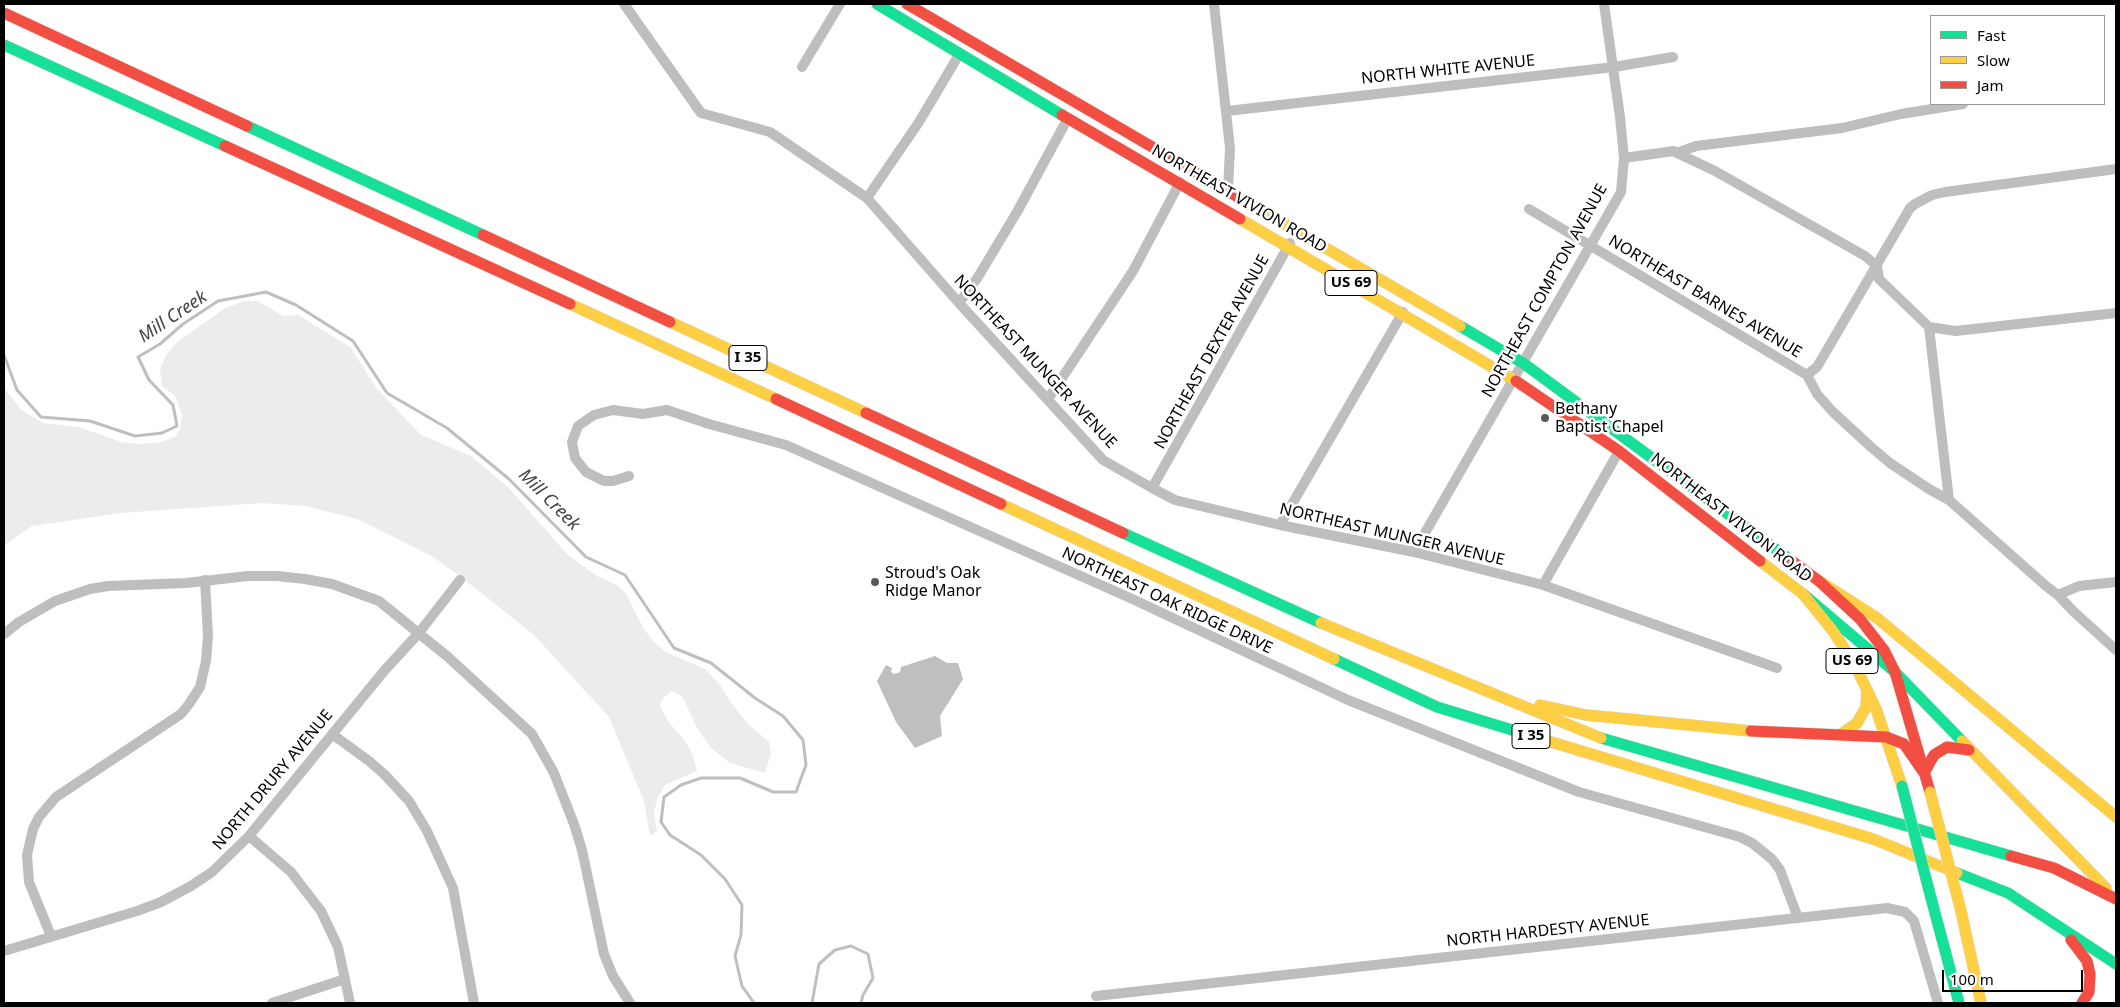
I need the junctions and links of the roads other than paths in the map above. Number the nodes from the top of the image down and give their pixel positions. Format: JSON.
{"nodes":[{"id":1,"x":624,"y":4,"type":"edge"},
{"id":2,"x":840,"y":4,"type":"edge"},
{"id":3,"x":877,"y":4,"type":"edge"},
{"id":4,"x":908,"y":4,"type":"edge"},
{"id":5,"x":1214,"y":4,"type":"edge"},
{"id":6,"x":1604,"y":4,"type":"edge"},
{"id":7,"x":4,"y":13,"type":"edge"},
{"id":8,"x":4,"y":45,"type":"edge"},
{"id":9,"x":960,"y":53,"type":"junction"},
{"id":10,"x":1673,"y":57,"type":"dead end"},
{"id":11,"x":802,"y":67,"type":"dead end"},
{"id":12,"x":1614,"y":67,"type":"junction"},
{"id":13,"x":1957,"y":105,"type":"edge"},
{"id":14,"x":1227,"y":111,"type":"junction"},
{"id":15,"x":1068,"y":118,"type":"junction"},
{"id":16,"x":1677,"y":153,"type":"junction"},
{"id":17,"x":1624,"y":158,"type":"junction"},
{"id":18,"x":2116,"y":170,"type":"edge"},
{"id":19,"x":1180,"y":182,"type":"junction"},
{"id":20,"x":1228,"y":190,"type":"junction"},
{"id":21,"x":867,"y":198,"type":"junction"},
{"id":22,"x":1529,"y":209,"type":"dead end"},
{"id":23,"x":1297,"y":230,"type":"junction"},
{"id":24,"x":1590,"y":246,"type":"junction"},
{"id":25,"x":1288,"y":247,"type":"junction"},
{"id":26,"x":1877,"y":266,"type":"junction"},
{"id":27,"x":959,"y":303,"type":"junction"},
{"id":28,"x":1403,"y":312,"type":"junction"},
{"id":29,"x":2116,"y":313,"type":"edge"},
{"id":30,"x":1929,"y":327,"type":"junction"},
{"id":31,"x":1523,"y":363,"type":"junction"},
{"id":32,"x":1807,"y":375,"type":"junction"},
{"id":33,"x":1514,"y":379,"type":"junction"},
{"id":34,"x":1048,"y":399,"type":"junction"},
{"id":35,"x":1619,"y":451,"type":"junction"},
{"id":36,"x":629,"y":476,"type":"dead end"},
{"id":37,"x":1152,"y":488,"type":"junction"},
{"id":38,"x":1949,"y":500,"type":"junction"},
{"id":39,"x":1280,"y":525,"type":"junction"},
{"id":40,"x":1414,"y":552,"type":"junction"},
{"id":41,"x":204,"y":580,"type":"junction"},
{"id":42,"x":460,"y":580,"type":"dead end"},
{"id":43,"x":1819,"y":581,"type":"junction"},
{"id":44,"x":2116,"y":582,"type":"edge"},
{"id":45,"x":1543,"y":585,"type":"junction"},
{"id":46,"x":1803,"y":594,"type":"junction"},
{"id":47,"x":2058,"y":595,"type":"junction"},
{"id":48,"x":4,"y":634,"type":"edge"},
{"id":49,"x":418,"y":634,"type":"junction"},
{"id":50,"x":2116,"y":650,"type":"edge"},
{"id":51,"x":1777,"y":668,"type":"dead end"},
{"id":52,"x":1895,"y":672,"type":"junction"},
{"id":53,"x":1867,"y":690,"type":"junction"},
{"id":54,"x":1495,"y":696,"type":"junction"},
{"id":55,"x":332,"y":734,"type":"junction"},
{"id":56,"x":1840,"y":735,"type":"junction"},
{"id":57,"x":1886,"y":737,"type":"junction"},
{"id":58,"x":1969,"y":750,"type":"junction"},
{"id":59,"x":1924,"y":773,"type":"junction"},
{"id":60,"x":2116,"y":817,"type":"edge"},
{"id":61,"x":249,"y":836,"type":"junction"},
{"id":62,"x":2116,"y":899,"type":"edge"},
{"id":63,"x":1798,"y":918,"type":"junction"},
{"id":64,"x":2059,"y":926,"type":"junction"},
{"id":65,"x":51,"y":936,"type":"junction"},
{"id":66,"x":4,"y":951,"type":"edge"},
{"id":67,"x":2116,"y":964,"type":"edge"},
{"id":68,"x":345,"y":979,"type":"junction"},
{"id":69,"x":1096,"y":996,"type":"dead end"},
{"id":70,"x":272,"y":1003,"type":"edge"},
{"id":71,"x":350,"y":1003,"type":"edge"},
{"id":72,"x":474,"y":1003,"type":"edge"},
{"id":73,"x":630,"y":1003,"type":"edge"},
{"id":74,"x":1938,"y":1003,"type":"edge"},
{"id":75,"x":1960,"y":1003,"type":"edge"},
{"id":76,"x":1981,"y":1003,"type":"edge"},
{"id":77,"x":2082,"y":1003,"type":"edge"}],
"edges":[{"from":1,"to":21,"type":"street","name":"NORTHEAST MUNGER AVENUE"},
{"from":2,"to":11,"type":"street"},
{"from":3,"to":9,"type":"main road","name":"NORTHEAST VIVION ROAD","number":"US 69"},
{"from":4,"to":20,"type":"main road","name":"NORTHEAST VIVION ROAD","number":"US 69"},
{"from":5,"to":14,"type":"street"},
{"from":6,"to":12,"type":"street","name":"NORTHEAST COMPTON AVENUE"},
{"from":7,"to":54,"type":"main road","number":"I 35"},
{"from":8,"to":64,"type":"main road","number":"I 35"},
{"from":9,"to":15,"type":"main road","name":"NORTHEAST VIVION ROAD","number":"US 69"},
{"from":9,"to":21,"type":"street"},
{"from":10,"to":12,"type":"street","name":"NORTH WHITE AVENUE"},
{"from":12,"to":14,"type":"street","name":"NORTH WHITE AVENUE"},
{"from":12,"to":17,"type":"street","name":"NORTHEAST COMPTON AVENUE"},
{"from":13,"to":16,"type":"street"},
{"from":14,"to":20,"type":"street"},
{"from":15,"to":19,"type":"main road","name":"NORTHEAST VIVION ROAD","number":"US 69"},
{"from":15,"to":27,"type":"street"},
{"from":16,"to":17,"type":"street"},
{"from":16,"to":26,"type":"street"},
{"from":17,"to":24,"type":"street","name":"NORTHEAST COMPTON AVENUE"},
{"from":18,"to":26,"type":"street"},
{"from":19,"to":25,"type":"main road","name":"NORTHEAST VIVION ROAD","number":"US 69"},
{"from":19,"to":34,"type":"street"},
{"from":20,"to":23,"type":"main road","name":"NORTHEAST VIVION ROAD","number":"US 69"},
{"from":21,"to":27,"type":"street","name":"NORTHEAST MUNGER AVENUE"},
{"from":22,"to":24,"type":"street","name":"NORTHEAST BARNES AVENUE"},
{"from":23,"to":25,"type":"street","name":"NORTHEAST DEXTER AVENUE"},
{"from":23,"to":31,"type":"main road","name":"NORTHEAST VIVION ROAD","number":"US 69"},
{"from":24,"to":31,"type":"street","name":"NORTHEAST COMPTON AVENUE"},
{"from":24,"to":32,"type":"street","name":"NORTHEAST BARNES AVENUE"},
{"from":25,"to":28,"type":"main road","name":"NORTHEAST VIVION ROAD","number":"US 69"},
{"from":25,"to":37,"type":"street","name":"NORTHEAST DEXTER AVENUE"},
{"from":26,"to":30,"type":"street"},
{"from":26,"to":32,"type":"street"},
{"from":27,"to":34,"type":"street","name":"NORTHEAST MUNGER AVENUE"},
{"from":28,"to":33,"type":"main road","name":"NORTHEAST VIVION ROAD","number":"US 69"},
{"from":28,"to":39,"type":"street"},
{"from":29,"to":30,"type":"street"},
{"from":30,"to":38,"type":"street"},
{"from":31,"to":33,"type":"street","name":"NORTHEAST COMPTON AVENUE"},
{"from":31,"to":43,"type":"main road","name":"NORTHEAST VIVION ROAD","number":"US 69"},
{"from":32,"to":38,"type":"street","name":"NORTHEAST BARNES AVENUE"},
{"from":33,"to":35,"type":"main road","name":"NORTHEAST VIVION ROAD","number":"US 69"},
{"from":33,"to":40,"type":"street","name":"NORTHEAST COMPTON AVENUE"},
{"from":34,"to":37,"type":"street","name":"NORTHEAST MUNGER AVENUE"},
{"from":35,"to":45,"type":"street"},
{"from":35,"to":46,"type":"main road","name":"NORTHEAST VIVION ROAD","number":"US 69"},
{"from":36,"to":63,"type":"street","name":"NORTHEAST OAK RIDGE DRIVE"},
{"from":37,"to":39,"type":"street","name":"NORTHEAST MUNGER AVENUE"},
{"from":38,"to":47,"type":"street","name":"NORTHEAST BARNES AVENUE"},
{"from":39,"to":40,"type":"street","name":"NORTHEAST MUNGER AVENUE"},
{"from":40,"to":45,"type":"street","name":"NORTHEAST MUNGER AVENUE"},
{"from":41,"to":48,"type":"street"},
{"from":41,"to":49,"type":"street"},
{"from":41,"to":65,"type":"street"},
{"from":42,"to":49,"type":"street","name":"NORTH DRURY AVENUE"},
{"from":43,"to":52,"type":"main road","name":"NORTHEAST VIVION ROAD","number":"US 69"},
{"from":43,"to":60,"type":"main road"},
{"from":44,"to":47,"type":"street"},
{"from":45,"to":51,"type":"street","name":"NORTHEAST MUNGER AVENUE"},
{"from":46,"to":52,"type":"main road"},
{"from":46,"to":53,"type":"main road","name":"NORTHEAST VIVION ROAD","number":"US 69"},
{"from":47,"to":50,"type":"street","name":"NORTHEAST BARNES AVENUE"},
{"from":49,"to":55,"type":"street","name":"NORTH DRURY AVENUE"},
{"from":49,"to":73,"type":"street"},
{"from":52,"to":58,"type":"main road"},
{"from":52,"to":59,"type":"main road","name":"NORTHEAST VIVION ROAD","number":"US 69"},
{"from":53,"to":56,"type":"main road"},
{"from":53,"to":57,"type":"main road","name":"NORTHEAST VIVION ROAD","number":"US 69"},
{"from":54,"to":56,"type":"main road"},
{"from":54,"to":62,"type":"main road","number":"I 35"},
{"from":55,"to":61,"type":"street","name":"NORTH DRURY AVENUE"},
{"from":55,"to":72,"type":"street"},
{"from":56,"to":57,"type":"main road"},
{"from":57,"to":59,"type":"main road"},
{"from":57,"to":75,"type":"main road","name":"NORTHEAST VIVION ROAD","number":"US 69","bridge":true},
{"from":58,"to":59,"type":"main road"},
{"from":58,"to":62,"type":"main road"},
{"from":59,"to":76,"type":"main road","name":"NORTHEAST VIVION ROAD","number":"US 69","bridge":true},
{"from":61,"to":65,"type":"street","name":"NORTH DRURY AVENUE"},
{"from":61,"to":68,"type":"street"},
{"from":63,"to":69,"type":"street","name":"NORTH HARDESTY AVENUE"},
{"from":63,"to":74,"type":"street","name":"NORTH HARDESTY AVENUE"},
{"from":64,"to":67,"type":"main road","number":"I 35"},
{"from":64,"to":77,"type":"main road"},
{"from":65,"to":66,"type":"street","name":"NORTH DRURY AVENUE"},
{"from":68,"to":70,"type":"street"},
{"from":68,"to":71,"type":"street"}]}
